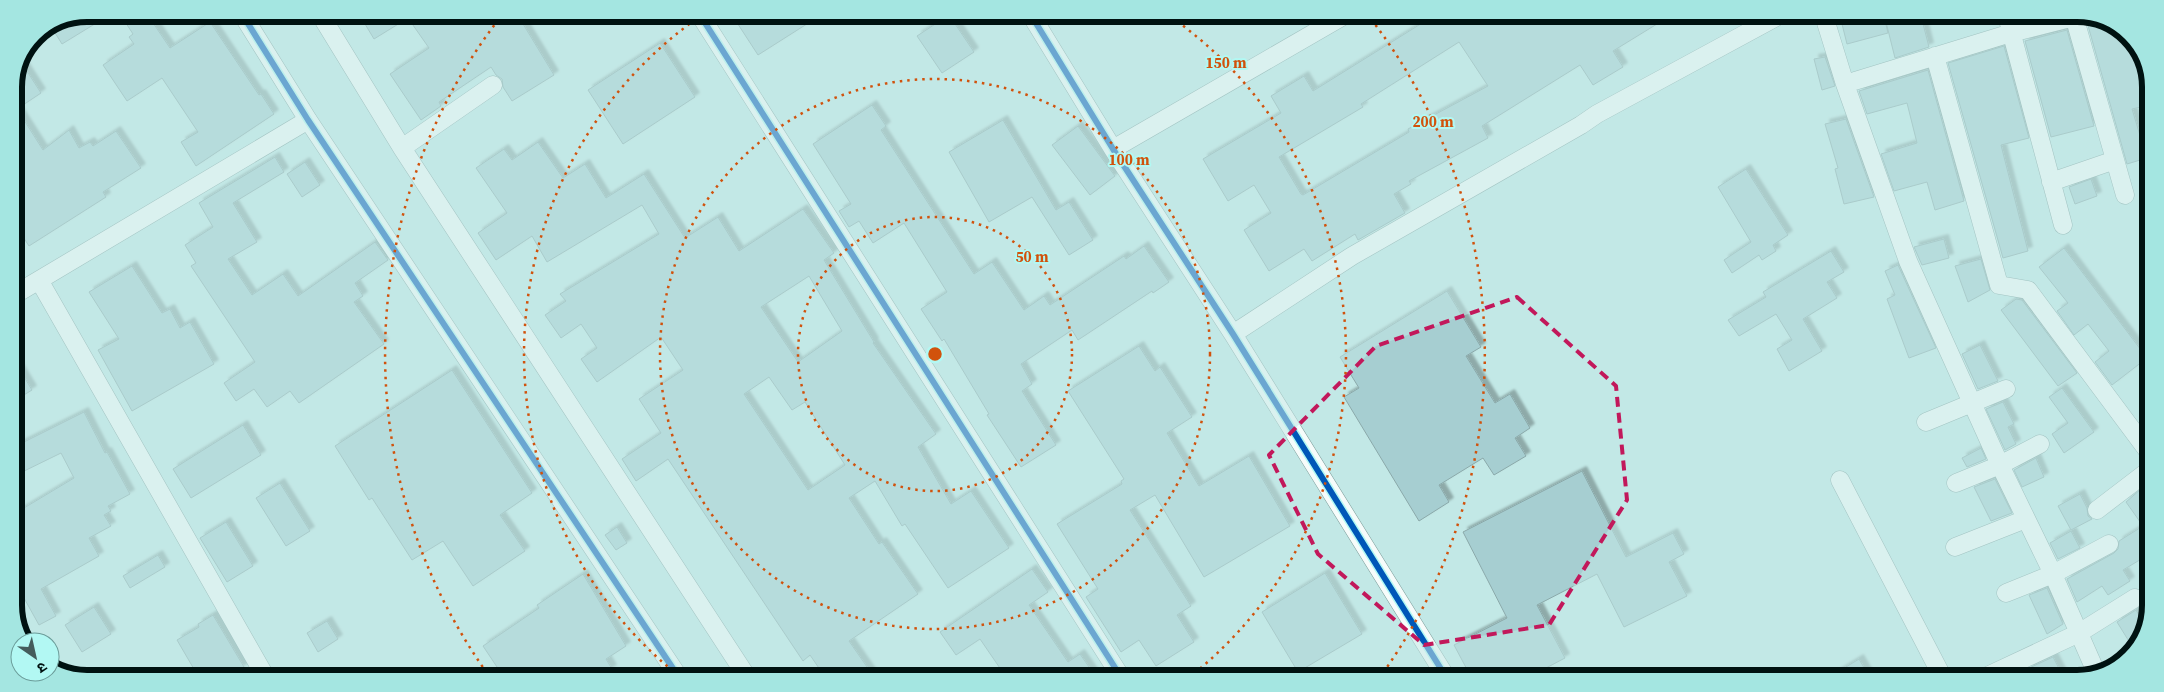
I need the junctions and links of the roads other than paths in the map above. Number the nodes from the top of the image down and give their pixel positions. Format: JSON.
{"nodes":[{"id":1,"x":247,"y":22,"type":"edge"},
{"id":2,"x":325,"y":22,"type":"edge"},
{"id":3,"x":705,"y":22,"type":"edge"},
{"id":4,"x":1035,"y":22,"type":"edge"},
{"id":5,"x":1332,"y":22,"type":"edge"},
{"id":6,"x":1767,"y":22,"type":"edge"},
{"id":7,"x":1826,"y":22,"type":"edge"},
{"id":8,"x":2034,"y":22,"type":"edge"},
{"id":9,"x":2076,"y":22,"type":"edge"},
{"id":10,"x":2009,"y":25,"type":"edge"},
{"id":11,"x":1935,"y":56,"type":"junction"},
{"id":12,"x":1845,"y":84,"type":"junction"},
{"id":13,"x":493,"y":85,"type":"dead end"},
{"id":14,"x":308,"y":120,"type":"junction"},
{"id":15,"x":402,"y":148,"type":"junction"},
{"id":16,"x":1113,"y":149,"type":"junction"},
{"id":17,"x":2115,"y":160,"type":"junction"},
{"id":18,"x":2051,"y":182,"type":"junction"},
{"id":19,"x":2125,"y":196,"type":"dead end"},
{"id":20,"x":2063,"y":225,"type":"dead end"},
{"id":21,"x":39,"y":280,"type":"junction"},
{"id":22,"x":22,"y":290,"type":"edge"},
{"id":23,"x":1233,"y":334,"type":"junction"},
{"id":24,"x":2006,"y":389,"type":"dead end"},
{"id":25,"x":1971,"y":403,"type":"junction"},
{"id":26,"x":1926,"y":422,"type":"dead end"},
{"id":27,"x":2142,"y":443,"type":"edge"},
{"id":28,"x":2040,"y":444,"type":"dead end"},
{"id":29,"x":2000,"y":465,"type":"junction"},
{"id":30,"x":2142,"y":476,"type":"edge"},
{"id":31,"x":1840,"y":480,"type":"dead end"},
{"id":32,"x":1956,"y":483,"type":"dead end"},
{"id":33,"x":2097,"y":510,"type":"dead end"},
{"id":34,"x":2026,"y":519,"type":"junction"},
{"id":35,"x":2109,"y":544,"type":"dead end"},
{"id":36,"x":1955,"y":547,"type":"dead end"},
{"id":37,"x":2053,"y":574,"type":"junction"},
{"id":38,"x":2006,"y":593,"type":"dead end"},
{"id":39,"x":2135,"y":598,"type":"dead end"},
{"id":40,"x":2079,"y":633,"type":"junction"},
{"id":41,"x":2094,"y":667,"type":"edge"},
{"id":42,"x":262,"y":670,"type":"edge"},
{"id":43,"x":674,"y":670,"type":"edge"},
{"id":44,"x":743,"y":670,"type":"edge"},
{"id":45,"x":1117,"y":670,"type":"edge"},
{"id":46,"x":1442,"y":670,"type":"edge"},
{"id":47,"x":1939,"y":670,"type":"edge"},
{"id":48,"x":2000,"y":670,"type":"edge"}],
"edges":[{"from":1,"to":14,"type":"street"},
{"from":2,"to":15,"type":"street"},
{"from":3,"to":45,"type":"street"},
{"from":4,"to":16,"type":"street"},
{"from":5,"to":16,"type":"street"},
{"from":6,"to":23,"type":"street"},
{"from":7,"to":12,"type":"street"},
{"from":8,"to":10,"type":"street"},
{"from":9,"to":17,"type":"street"},
{"from":10,"to":11,"type":"street"},
{"from":10,"to":18,"type":"street"},
{"from":11,"to":12,"type":"street"},
{"from":11,"to":27,"type":"street"},
{"from":12,"to":25,"type":"street"},
{"from":13,"to":15,"type":"street"},
{"from":14,"to":21,"type":"street"},
{"from":14,"to":43,"type":"street"},
{"from":15,"to":44,"type":"street"},
{"from":16,"to":23,"type":"street"},
{"from":17,"to":18,"type":"street"},
{"from":17,"to":19,"type":"street"},
{"from":18,"to":20,"type":"street"},
{"from":21,"to":22,"type":"street"},
{"from":21,"to":42,"type":"street"},
{"from":23,"to":46,"type":"street"},
{"from":24,"to":25,"type":"street"},
{"from":25,"to":26,"type":"street"},
{"from":25,"to":29,"type":"street"},
{"from":28,"to":29,"type":"street"},
{"from":29,"to":32,"type":"street"},
{"from":29,"to":34,"type":"street"},
{"from":30,"to":33,"type":"street"},
{"from":31,"to":47,"type":"street"},
{"from":34,"to":36,"type":"street"},
{"from":34,"to":37,"type":"street"},
{"from":35,"to":37,"type":"street"},
{"from":37,"to":38,"type":"street"},
{"from":37,"to":40,"type":"street"},
{"from":39,"to":40,"type":"street"},
{"from":40,"to":41,"type":"street"},
{"from":40,"to":48,"type":"street"}]}
